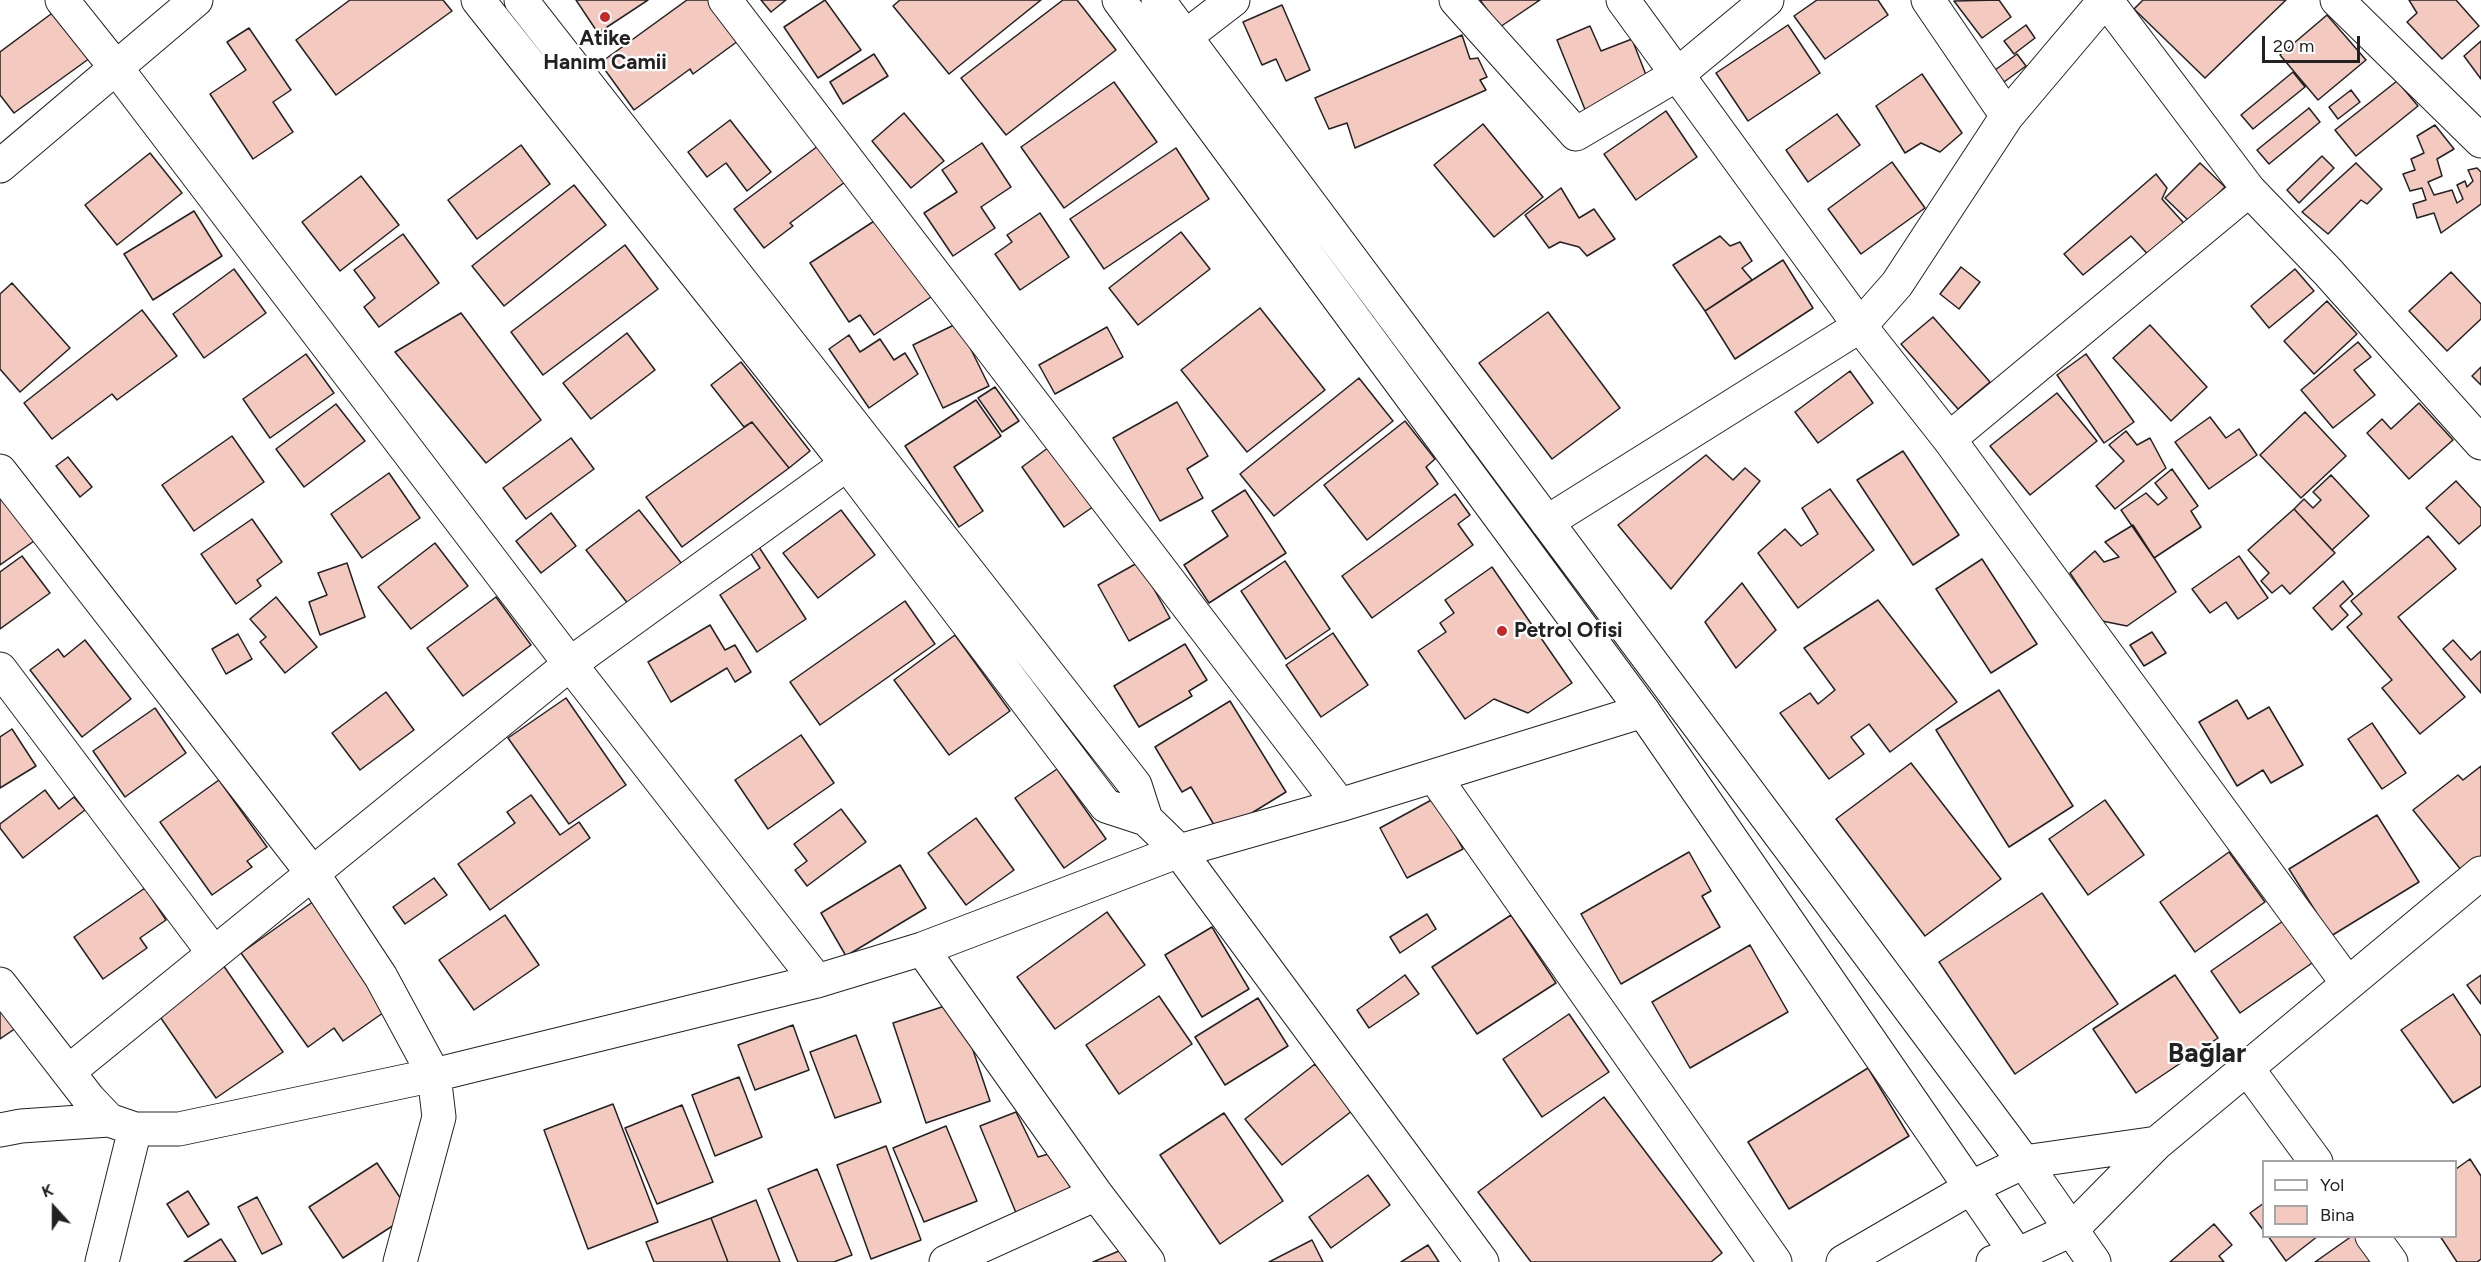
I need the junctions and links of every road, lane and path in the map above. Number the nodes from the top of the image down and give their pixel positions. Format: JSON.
{"nodes":[{"id":1,"x":62,"y":0,"type":"edge"},
{"id":2,"x":196,"y":0,"type":"edge"},
{"id":3,"x":478,"y":0,"type":"edge"},
{"id":4,"x":521,"y":0,"type":"edge"},
{"id":5,"x":725,"y":0,"type":"edge"},
{"id":6,"x":1119,"y":0,"type":"edge"},
{"id":7,"x":1158,"y":0,"type":"edge"},
{"id":8,"x":1233,"y":0,"type":"edge"},
{"id":9,"x":1456,"y":0,"type":"edge"},
{"id":10,"x":1623,"y":0,"type":"edge"},
{"id":11,"x":1767,"y":0,"type":"edge"},
{"id":12,"x":1928,"y":0,"type":"edge"},
{"id":13,"x":2106,"y":0,"type":"edge"},
{"id":14,"x":2337,"y":0,"type":"edge"},
{"id":15,"x":1185,"y":36,"type":"junction"},
{"id":16,"x":117,"y":69,"type":"junction"},
{"id":17,"x":1678,"y":74,"type":"junction"},
{"id":18,"x":2007,"y":116,"type":"junction"},
{"id":19,"x":2481,"y":141,"type":"edge"},
{"id":20,"x":0,"y":166,"type":"edge"},
{"id":21,"x":2249,"y":190,"type":"junction"},
{"id":22,"x":1860,"y":326,"type":"junction"},
{"id":23,"x":1949,"y":439,"type":"junction"},
{"id":24,"x":2481,"y":443,"type":"edge"},
{"id":25,"x":847,"y":464,"type":"junction"},
{"id":26,"x":0,"y":471,"type":"edge"},
{"id":27,"x":1547,"y":522,"type":"junction"},
{"id":28,"x":570,"y":664,"type":"junction"},
{"id":29,"x":0,"y":669,"type":"edge"},
{"id":30,"x":1642,"y":711,"type":"junction"},
{"id":31,"x":1434,"y":776,"type":"junction"},
{"id":32,"x":1340,"y":805,"type":"junction"},
{"id":33,"x":1146,"y":819,"type":"junction"},
{"id":34,"x":1179,"y":851,"type":"junction"},
{"id":35,"x":2481,"y":873,"type":"edge"},
{"id":36,"x":313,"y":874,"type":"junction"},
{"id":37,"x":922,"y":949,"type":"junction"},
{"id":38,"x":213,"y":952,"type":"junction"},
{"id":39,"x":817,"y":981,"type":"junction"},
{"id":40,"x":0,"y":984,"type":"edge"},
{"id":41,"x":2348,"y":984,"type":"junction"},
{"id":42,"x":2247,"y":1068,"type":"junction"},
{"id":43,"x":68,"y":1072,"type":"junction"},
{"id":44,"x":434,"y":1075,"type":"junction"},
{"id":45,"x":122,"y":1125,"type":"junction"},
{"id":46,"x":0,"y":1130,"type":"edge"},
{"id":47,"x":2157,"y":1143,"type":"junction"},
{"id":48,"x":2315,"y":1160,"type":"edge"},
{"id":49,"x":2024,"y":1162,"type":"junction"},
{"id":50,"x":1972,"y":1187,"type":"junction"},
{"id":51,"x":1096,"y":1194,"type":"junction"},
{"id":52,"x":2071,"y":1230,"type":"junction"},
{"id":53,"x":2373,"y":1238,"type":"edge"},
{"id":54,"x":2011,"y":1260,"type":"edge"},
{"id":55,"x":102,"y":1262,"type":"edge"},
{"id":56,"x":400,"y":1262,"type":"edge"},
{"id":57,"x":946,"y":1262,"type":"edge"},
{"id":58,"x":1148,"y":1262,"type":"edge"},
{"id":59,"x":1482,"y":1262,"type":"edge"},
{"id":60,"x":1775,"y":1262,"type":"edge"},
{"id":61,"x":1843,"y":1262,"type":"edge"},
{"id":62,"x":2094,"y":1262,"type":"edge"},
{"id":63,"x":2391,"y":1262,"type":"edge"}],
"edges":[{"from":1,"to":16,"type":"street"},
{"from":2,"to":16,"type":"street"},
{"from":3,"to":25,"type":"street"},
{"from":4,"to":33,"type":"street"},
{"from":5,"to":32,"type":"street"},
{"from":6,"to":30,"type":"street"},
{"from":7,"to":15,"type":"street"},
{"from":8,"to":15,"type":"street"},
{"from":9,"to":17,"type":"street"},
{"from":10,"to":17,"type":"street"},
{"from":11,"to":17,"type":"street"},
{"from":12,"to":18,"type":"street"},
{"from":13,"to":18,"type":"street"},
{"from":13,"to":21,"type":"street"},
{"from":14,"to":19,"type":"street"},
{"from":15,"to":27,"type":"street"},
{"from":16,"to":20,"type":"street"},
{"from":16,"to":28,"type":"street"},
{"from":17,"to":22,"type":"street"},
{"from":18,"to":22,"type":"street"},
{"from":21,"to":23,"type":"street"},
{"from":21,"to":24,"type":"street"},
{"from":22,"to":23,"type":"street"},
{"from":22,"to":27,"type":"street"},
{"from":23,"to":41,"type":"street"},
{"from":25,"to":28,"type":"street"},
{"from":25,"to":33,"type":"street"},
{"from":26,"to":36,"type":"street"},
{"from":27,"to":49,"type":"street"},
{"from":28,"to":36,"type":"street"},
{"from":28,"to":39,"type":"street"},
{"from":29,"to":38,"type":"street"},
{"from":30,"to":31,"type":"street"},
{"from":30,"to":50,"type":"street"},
{"from":31,"to":32,"type":"street"},
{"from":31,"to":60,"type":"street"},
{"from":32,"to":34,"type":"street"},
{"from":33,"to":34,"type":"street"},
{"from":34,"to":37,"type":"street"},
{"from":34,"to":59,"type":"street"},
{"from":35,"to":41,"type":"street"},
{"from":36,"to":38,"type":"street"},
{"from":36,"to":44,"type":"street"},
{"from":37,"to":39,"type":"street"},
{"from":37,"to":51,"type":"street"},
{"from":38,"to":43,"type":"street"},
{"from":39,"to":44,"type":"street"},
{"from":40,"to":43,"type":"street"},
{"from":41,"to":42,"type":"street"},
{"from":42,"to":47,"type":"street"},
{"from":42,"to":48,"type":"street"},
{"from":43,"to":45,"type":"street"},
{"from":44,"to":45,"type":"street"},
{"from":44,"to":56,"type":"street"},
{"from":45,"to":46,"type":"street"},
{"from":45,"to":55,"type":"street"},
{"from":47,"to":49,"type":"street"},
{"from":47,"to":52,"type":"street"},
{"from":49,"to":50,"type":"street"},
{"from":49,"to":52,"type":"street"},
{"from":50,"to":54,"type":"street"},
{"from":50,"to":61,"type":"street"},
{"from":51,"to":57,"type":"street"},
{"from":51,"to":58,"type":"street"},
{"from":52,"to":54,"type":"street"},
{"from":52,"to":62,"type":"street"},
{"from":53,"to":63,"type":"street"}]}
